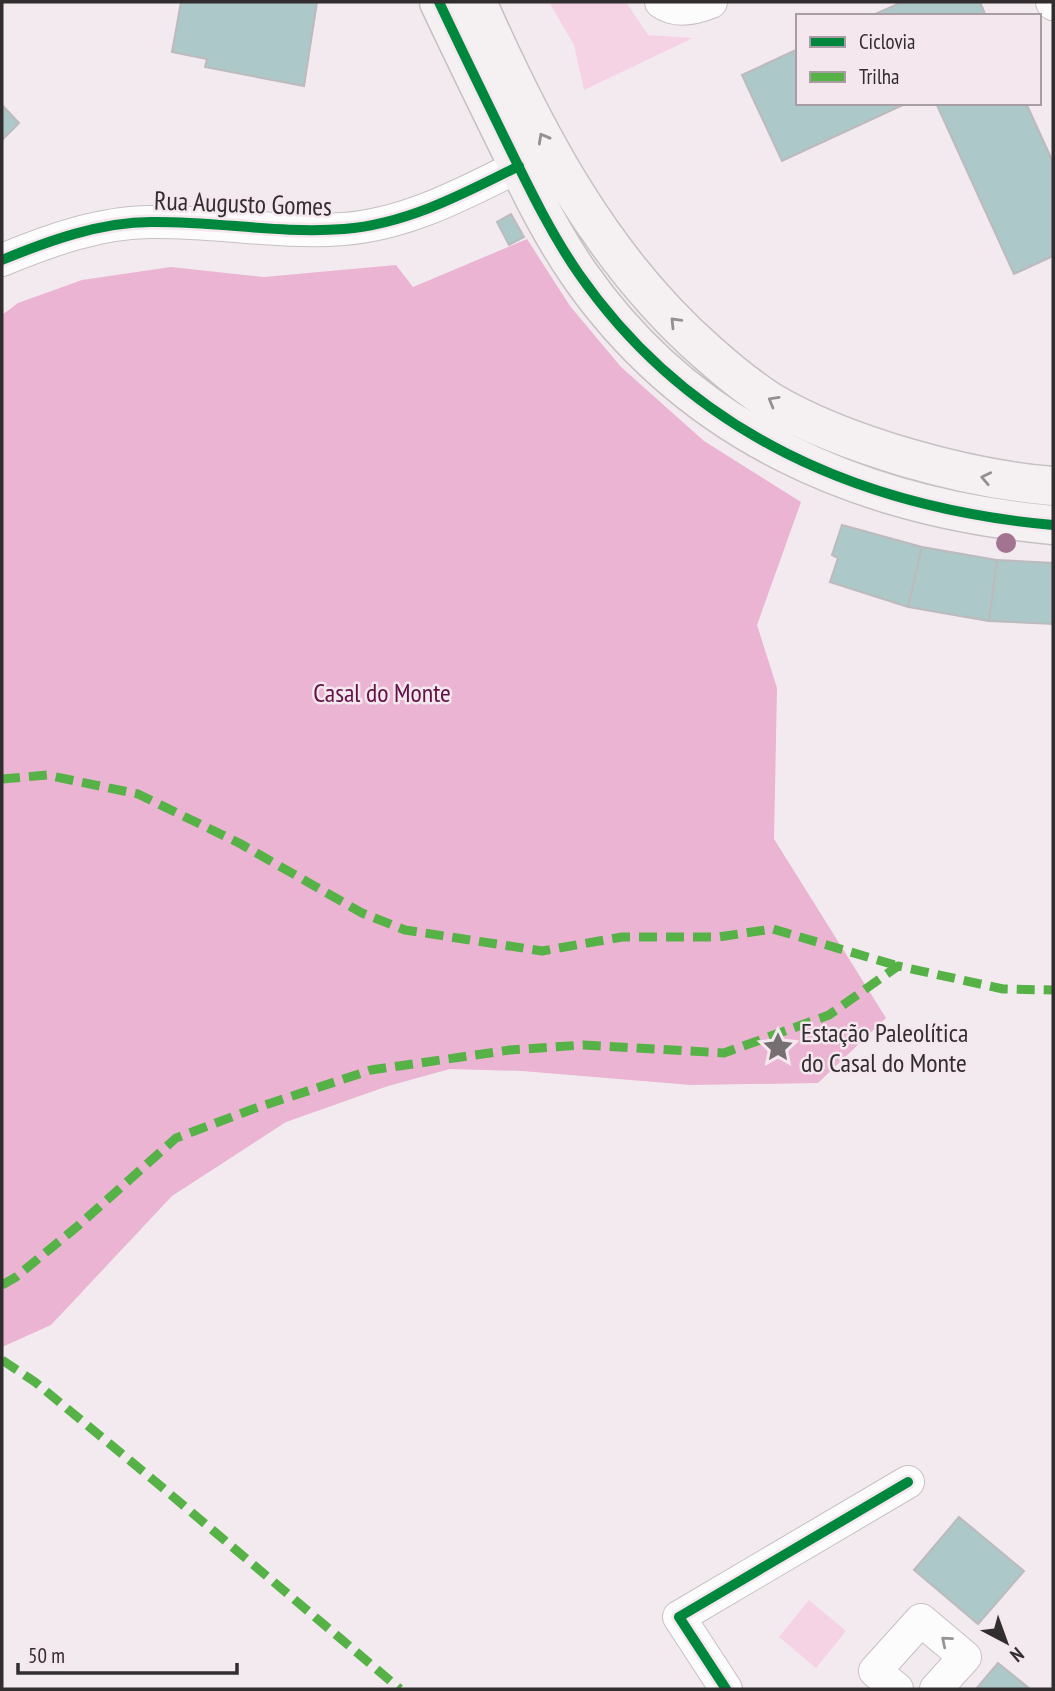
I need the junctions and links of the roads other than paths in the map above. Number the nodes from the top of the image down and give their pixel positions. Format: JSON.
{"nodes":[{"id":1,"x":439,"y":2,"type":"edge"},
{"id":2,"x":477,"y":2,"type":"edge"},
{"id":3,"x":661,"y":2,"type":"edge"},
{"id":4,"x":711,"y":2,"type":"edge"},
{"id":5,"x":519,"y":166,"type":"junction"},
{"id":6,"x":2,"y":260,"type":"edge"},
{"id":7,"x":1053,"y":486,"type":"edge"},
{"id":8,"x":1053,"y":525,"type":"edge"},
{"id":9,"x":908,"y":1482,"type":"dead end"},
{"id":10,"x":726,"y":1689,"type":"edge"},
{"id":11,"x":897,"y":1689,"type":"edge"},
{"id":12,"x":936,"y":1689,"type":"edge"}],
"edges":[{"from":1,"to":5,"type":"street"},
{"from":7,"to":2,"type":"street","one_way":true},
{"from":3,"to":4,"type":"street"},
{"from":5,"to":6,"type":"street","name":"Rua Augusto Gomes"},
{"from":5,"to":8,"type":"street"},
{"from":9,"to":10,"type":"street"},
{"from":12,"to":11,"type":"street","one_way":true}]}
